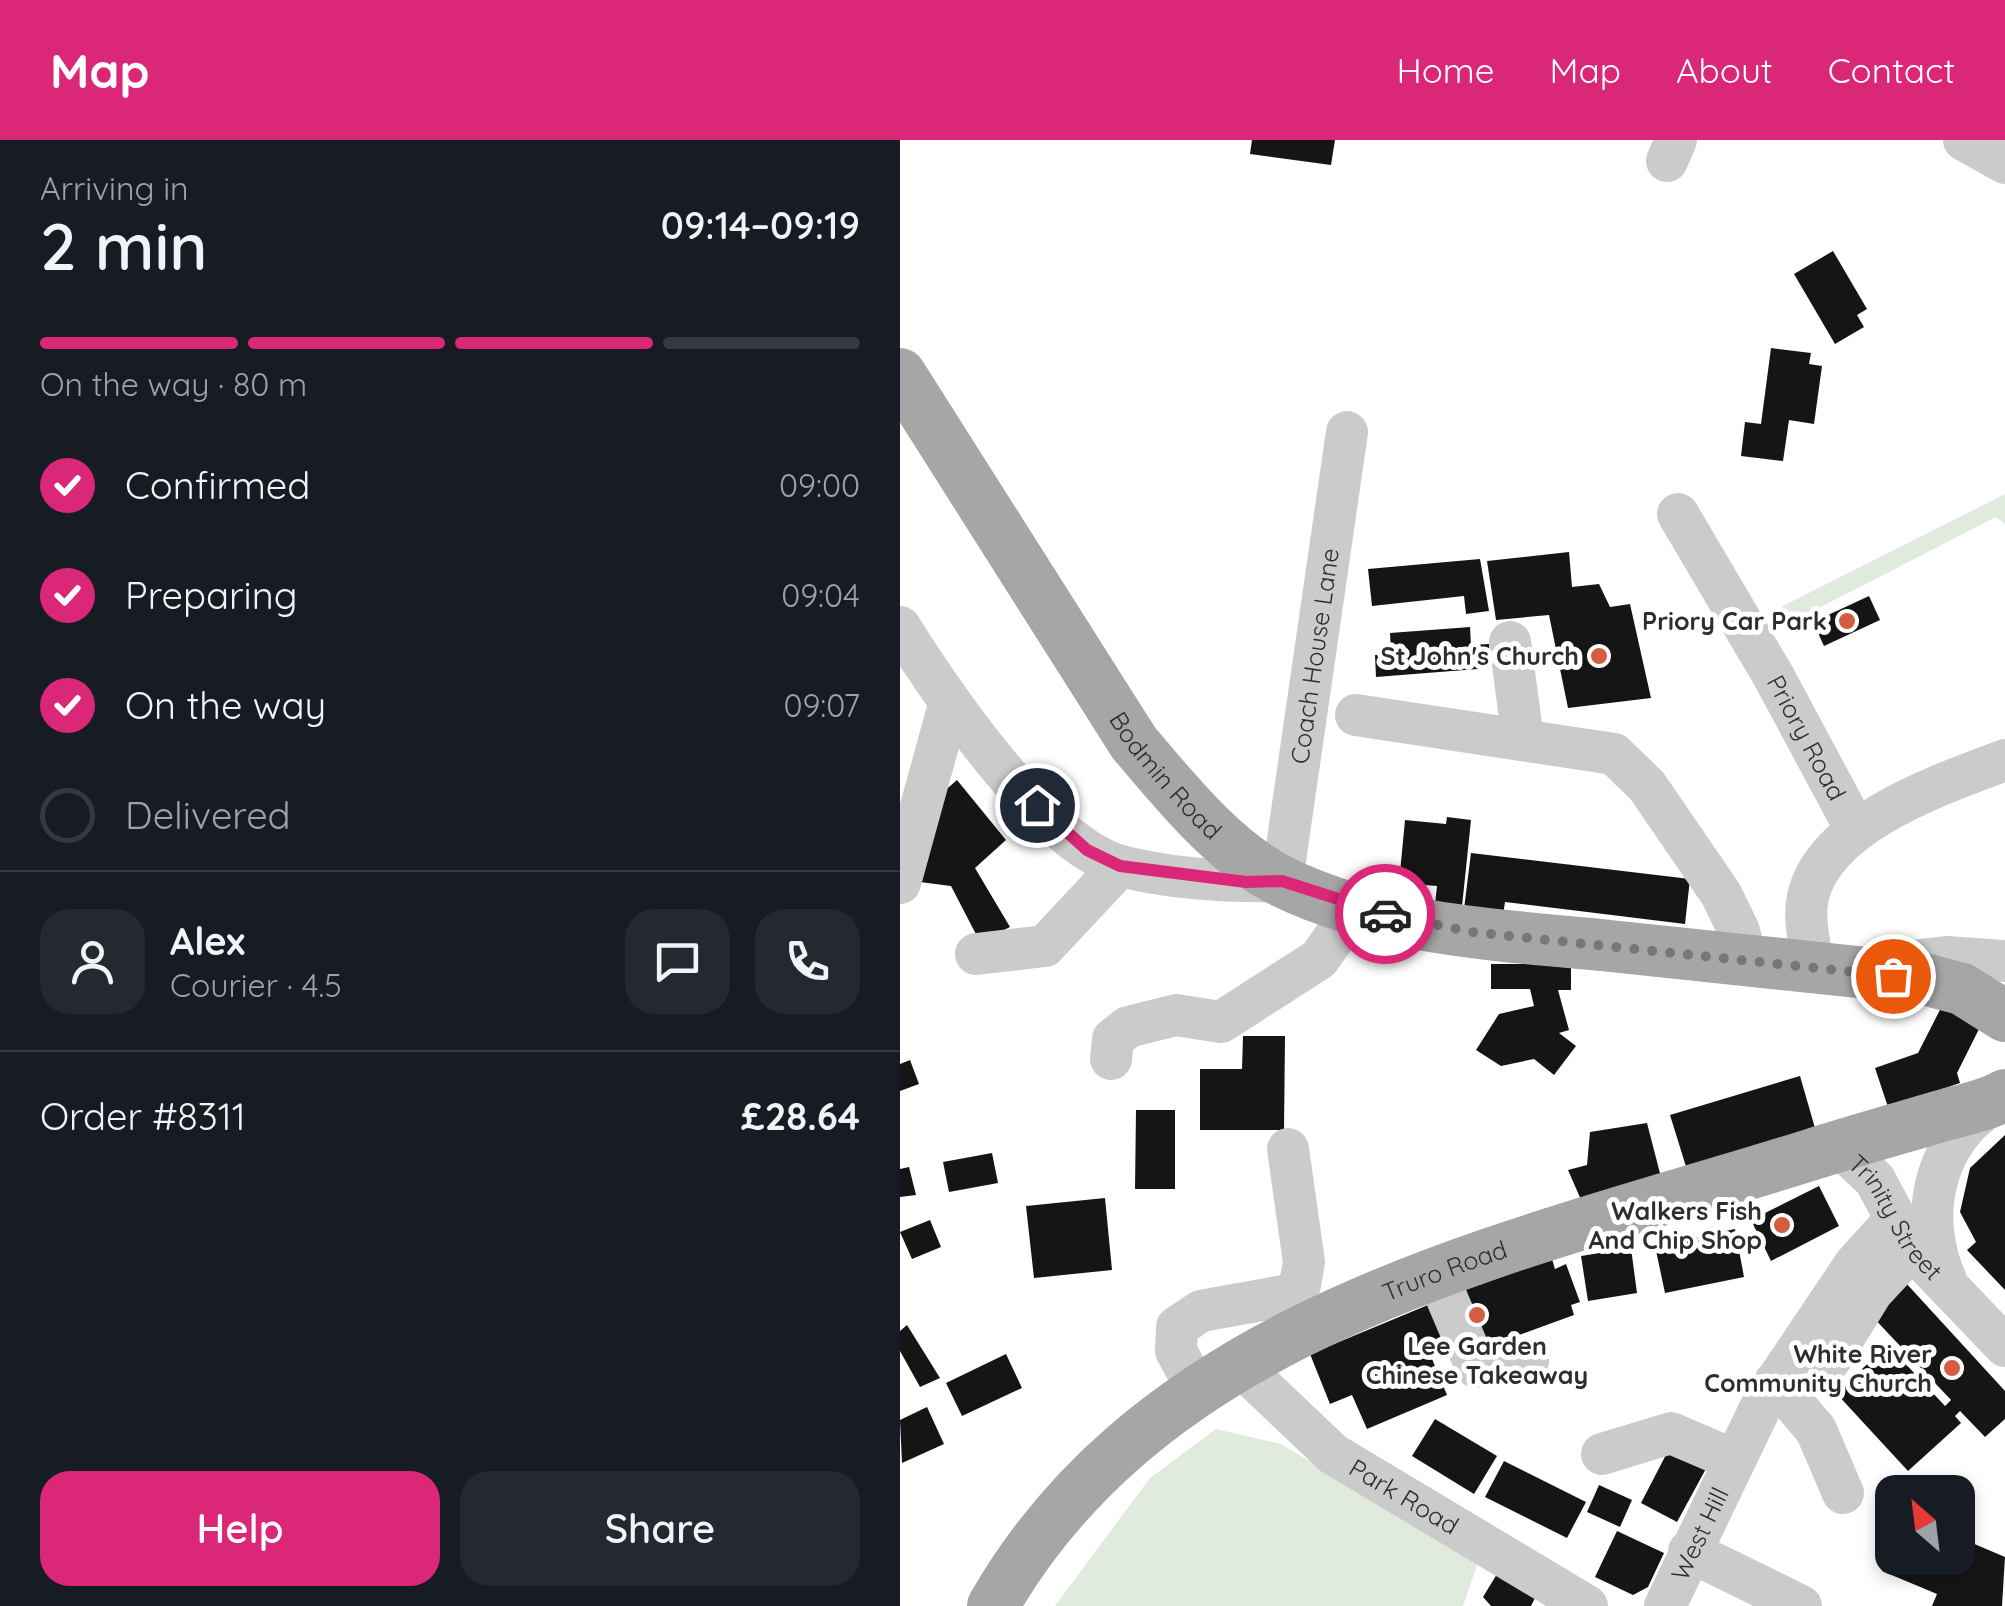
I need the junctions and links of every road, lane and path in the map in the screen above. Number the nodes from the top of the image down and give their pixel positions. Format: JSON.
{"nodes":[{"id":1,"x":1964,"y":140,"type":"edge"},
{"id":2,"x":2005,"y":163,"type":"edge"},
{"id":3,"x":900,"y":374,"type":"edge"},
{"id":4,"x":1348,"y":432,"type":"dead end"},
{"id":5,"x":1678,"y":514,"type":"dead end"},
{"id":6,"x":900,"y":627,"type":"edge"},
{"id":7,"x":1510,"y":642,"type":"dead end"},
{"id":8,"x":949,"y":705,"type":"junction"},
{"id":9,"x":1356,"y":715,"type":"dead end"},
{"id":10,"x":1523,"y":740,"type":"junction"},
{"id":11,"x":2005,"y":760,"type":"edge"},
{"id":12,"x":1855,"y":828,"type":"junction"},
{"id":13,"x":1120,"y":866,"type":"junction"},
{"id":14,"x":1282,"y":881,"type":"junction"},
{"id":15,"x":900,"y":883,"type":"edge"},
{"id":16,"x":1356,"y":908,"type":"junction"},
{"id":17,"x":976,"y":954,"type":"dead end"},
{"id":18,"x":1746,"y":960,"type":"junction"},
{"id":19,"x":2005,"y":961,"type":"edge"},
{"id":20,"x":1838,"y":969,"type":"junction"},
{"id":21,"x":2005,"y":1016,"type":"edge"},
{"id":22,"x":1111,"y":1059,"type":"dead end"},
{"id":23,"x":2002,"y":1098,"type":"edge"},
{"id":24,"x":1839,"y":1146,"type":"junction"},
{"id":25,"x":1288,"y":1148,"type":"dead end"},
{"id":26,"x":1903,"y":1235,"type":"junction"},
{"id":27,"x":1437,"y":1275,"type":"junction"},
{"id":28,"x":1951,"y":1293,"type":"junction"},
{"id":29,"x":2005,"y":1346,"type":"edge"},
{"id":30,"x":1528,"y":1360,"type":"dead end"},
{"id":31,"x":1830,"y":1360,"type":"dead end"},
{"id":32,"x":1218,"y":1377,"type":"junction"},
{"id":33,"x":1776,"y":1382,"type":"junction"},
{"id":34,"x":1602,"y":1454,"type":"dead end"},
{"id":35,"x":1734,"y":1460,"type":"junction"},
{"id":36,"x":1843,"y":1493,"type":"dead end"},
{"id":37,"x":1689,"y":1551,"type":"junction"},
{"id":38,"x":993,"y":1606,"type":"edge"},
{"id":39,"x":1587,"y":1606,"type":"edge"},
{"id":40,"x":1665,"y":1606,"type":"edge"},
{"id":41,"x":1801,"y":1606,"type":"edge"}],
"edges":[{"from":1,"to":2,"type":"street"},
{"from":3,"to":14,"type":"main road","name":"Bodmin Road"},
{"from":4,"to":14,"type":"street","name":"Coach House Lane"},
{"from":5,"to":12,"type":"street","name":"Priory Road"},
{"from":6,"to":8,"type":"street"},
{"from":7,"to":10,"type":"street"},
{"from":8,"to":13,"type":"street"},
{"from":8,"to":15,"type":"street"},
{"from":9,"to":10,"type":"street"},
{"from":10,"to":18,"type":"street"},
{"from":11,"to":12,"type":"street"},
{"from":12,"to":20,"type":"street","name":"Priory Road"},
{"from":13,"to":14,"type":"street"},
{"from":13,"to":17,"type":"street"},
{"from":14,"to":16,"type":"main road","name":"Bodmin Road"},
{"from":16,"to":18,"type":"main road","name":"Bodmin Road"},
{"from":16,"to":22,"type":"street"},
{"from":18,"to":20,"type":"main road","name":"Bodmin Road"},
{"from":19,"to":20,"type":"street"},
{"from":20,"to":21,"type":"main road","name":"Bodmin Road"},
{"from":23,"to":24,"type":"main road","name":"Truro Road"},
{"from":23,"to":28,"type":"street","name":"Trinity Street"},
{"from":24,"to":26,"type":"street","name":"Trinity Street"},
{"from":24,"to":27,"type":"main road","name":"Truro Road"},
{"from":25,"to":32,"type":"street"},
{"from":26,"to":28,"type":"street","name":"Trinity Street"},
{"from":26,"to":31,"type":"street"},
{"from":26,"to":33,"type":"street","name":"West Hill"},
{"from":27,"to":30,"type":"street"},
{"from":27,"to":32,"type":"main road","name":"Truro Road"},
{"from":28,"to":29,"type":"street","name":"Trinity Street"},
{"from":32,"to":38,"type":"main road","name":"Truro Road"},
{"from":32,"to":39,"type":"street","name":"Park Road"},
{"from":33,"to":35,"type":"street","name":"West Hill"},
{"from":33,"to":36,"type":"street"},
{"from":34,"to":35,"type":"street","name":"West Hill"},
{"from":35,"to":37,"type":"street","name":"West Hill"},
{"from":37,"to":40,"type":"street","name":"West Hill"},
{"from":37,"to":41,"type":"street"}]}
